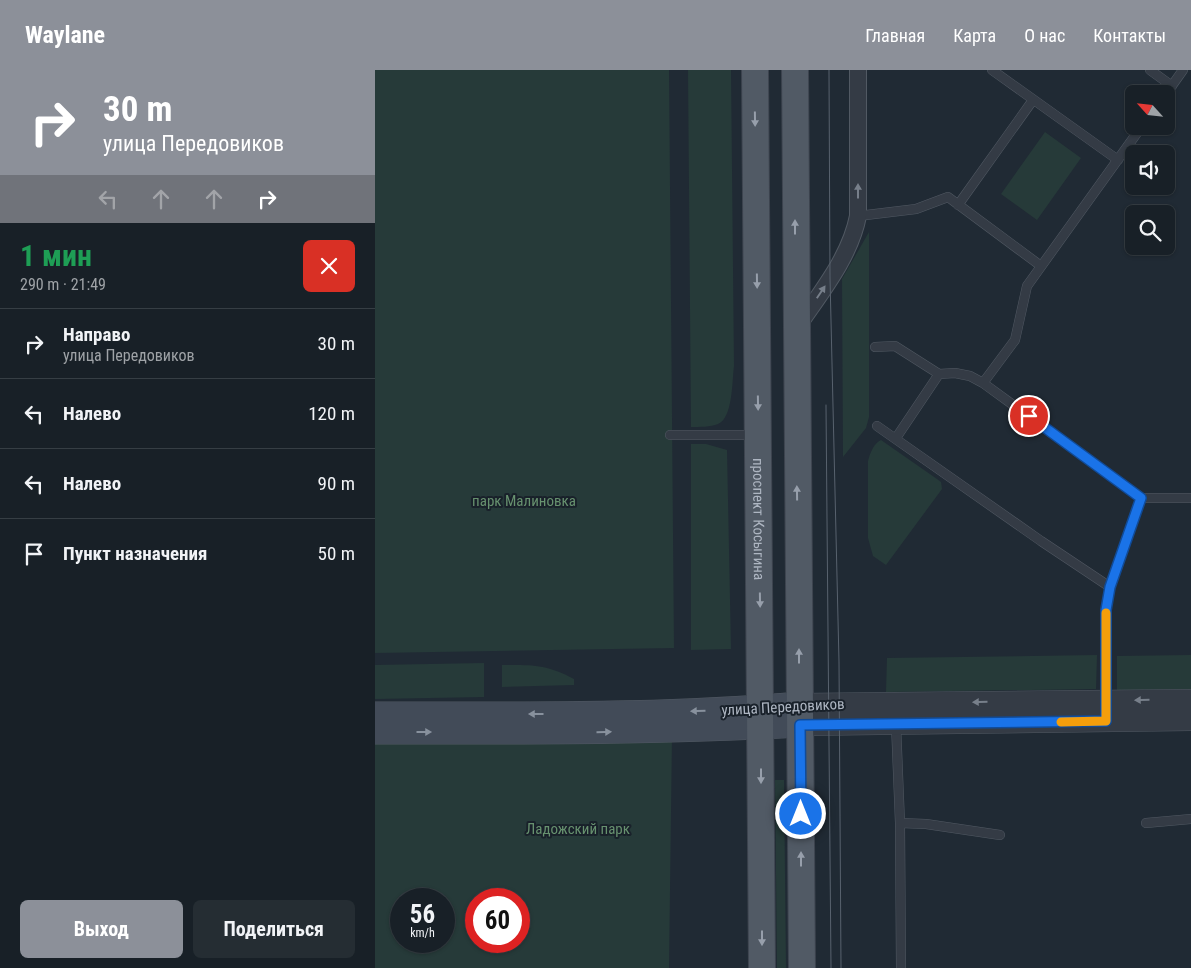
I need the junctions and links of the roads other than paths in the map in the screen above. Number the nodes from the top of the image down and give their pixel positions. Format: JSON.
{"nodes":[{"id":1,"x":755,"y":70,"type":"edge"},
{"id":2,"x":795,"y":70,"type":"edge"},
{"id":3,"x":858,"y":70,"type":"edge"},
{"id":4,"x":992,"y":70,"type":"edge"},
{"id":5,"x":1150,"y":70,"type":"edge"},
{"id":6,"x":1183,"y":70,"type":"edge"},
{"id":7,"x":1171,"y":85,"type":"edge"},
{"id":8,"x":1173,"y":85,"type":"edge"},
{"id":9,"x":1033,"y":100,"type":"junction"},
{"id":10,"x":1136,"y":135,"type":"edge"},
{"id":11,"x":1118,"y":160,"type":"junction"},
{"id":12,"x":958,"y":204,"type":"junction"},
{"id":13,"x":858,"y":216,"type":"junction"},
{"id":14,"x":1041,"y":266,"type":"junction"},
{"id":15,"x":796,"y":328,"type":"junction"},
{"id":16,"x":875,"y":347,"type":"dead end"},
{"id":17,"x":939,"y":374,"type":"junction"},
{"id":18,"x":983,"y":383,"type":"junction"},
{"id":19,"x":877,"y":426,"type":"dead end"},
{"id":20,"x":670,"y":435,"type":"dead end"},
{"id":21,"x":758,"y":435,"type":"junction"},
{"id":22,"x":896,"y":438,"type":"junction"},
{"id":23,"x":1141,"y":498,"type":"junction"},
{"id":24,"x":1191,"y":498,"type":"edge"},
{"id":25,"x":1110,"y":587,"type":"junction"},
{"id":26,"x":1191,"y":700,"type":"edge"},
{"id":27,"x":1105,"y":711,"type":"junction"},
{"id":28,"x":375,"y":714,"type":"edge"},
{"id":29,"x":799,"y":715,"type":"junction"},
{"id":30,"x":761,"y":717,"type":"junction"},
{"id":31,"x":1191,"y":720,"type":"edge"},
{"id":32,"x":896,"y":724,"type":"junction"},
{"id":33,"x":375,"y":732,"type":"edge"},
{"id":34,"x":1191,"y":819,"type":"edge"},
{"id":35,"x":900,"y":823,"type":"junction"},
{"id":36,"x":1146,"y":823,"type":"dead end"},
{"id":37,"x":1000,"y":835,"type":"dead end"},
{"id":38,"x":763,"y":968,"type":"edge"},
{"id":39,"x":802,"y":968,"type":"edge"},
{"id":40,"x":901,"y":968,"type":"edge"}],
"edges":[{"from":1,"to":21,"type":"main road","name":"проспект Косыгина","one_way":true},
{"from":15,"to":2,"type":"main road","one_way":true},
{"from":13,"to":3,"type":"street","one_way":true},
{"from":4,"to":9,"type":"lane"},
{"from":5,"to":7,"type":"lane"},
{"from":6,"to":8,"type":"lane"},
{"from":9,"to":11,"type":"lane"},
{"from":9,"to":12,"type":"lane"},
{"from":10,"to":11,"type":"lane"},
{"from":11,"to":14,"type":"lane"},
{"from":12,"to":13,"type":"lane"},
{"from":12,"to":14,"type":"lane"},
{"from":15,"to":13,"type":"street","one_way":true},
{"from":14,"to":18,"type":"lane"},
{"from":29,"to":15,"type":"main road","one_way":true},
{"from":16,"to":17,"type":"lane"},
{"from":17,"to":18,"type":"lane"},
{"from":17,"to":22,"type":"lane"},
{"from":18,"to":23,"type":"lane"},
{"from":19,"to":22,"type":"lane"},
{"from":20,"to":21,"type":"lane"},
{"from":21,"to":30,"type":"main road","name":"проспект Косыгина","one_way":true},
{"from":22,"to":25,"type":"lane"},
{"from":23,"to":24,"type":"lane"},
{"from":23,"to":25,"type":"lane"},
{"from":25,"to":27,"type":"lane"},
{"from":26,"to":27,"type":"street","name":"улица Передовиков","one_way":true},
{"from":27,"to":29,"type":"street","name":"улица Передовиков","one_way":true},
{"from":27,"to":31,"type":"street","name":"улица Передовиков"},
{"from":27,"to":32,"type":"street","name":"улица Передовиков"},
{"from":30,"to":28,"type":"main road","name":"улица Передовиков","one_way":true},
{"from":29,"to":30,"type":"main road","name":"улица Передовиков"},
{"from":29,"to":32,"type":"street","name":"улица Передовиков"},
{"from":39,"to":29,"type":"main road","one_way":true},
{"from":33,"to":30,"type":"main road","name":"улица Передовиков","one_way":true},
{"from":30,"to":38,"type":"main road","name":"проспект Косыгина","one_way":true},
{"from":32,"to":35,"type":"lane"},
{"from":34,"to":36,"type":"lane"},
{"from":35,"to":37,"type":"lane"},
{"from":35,"to":40,"type":"lane"}]}
